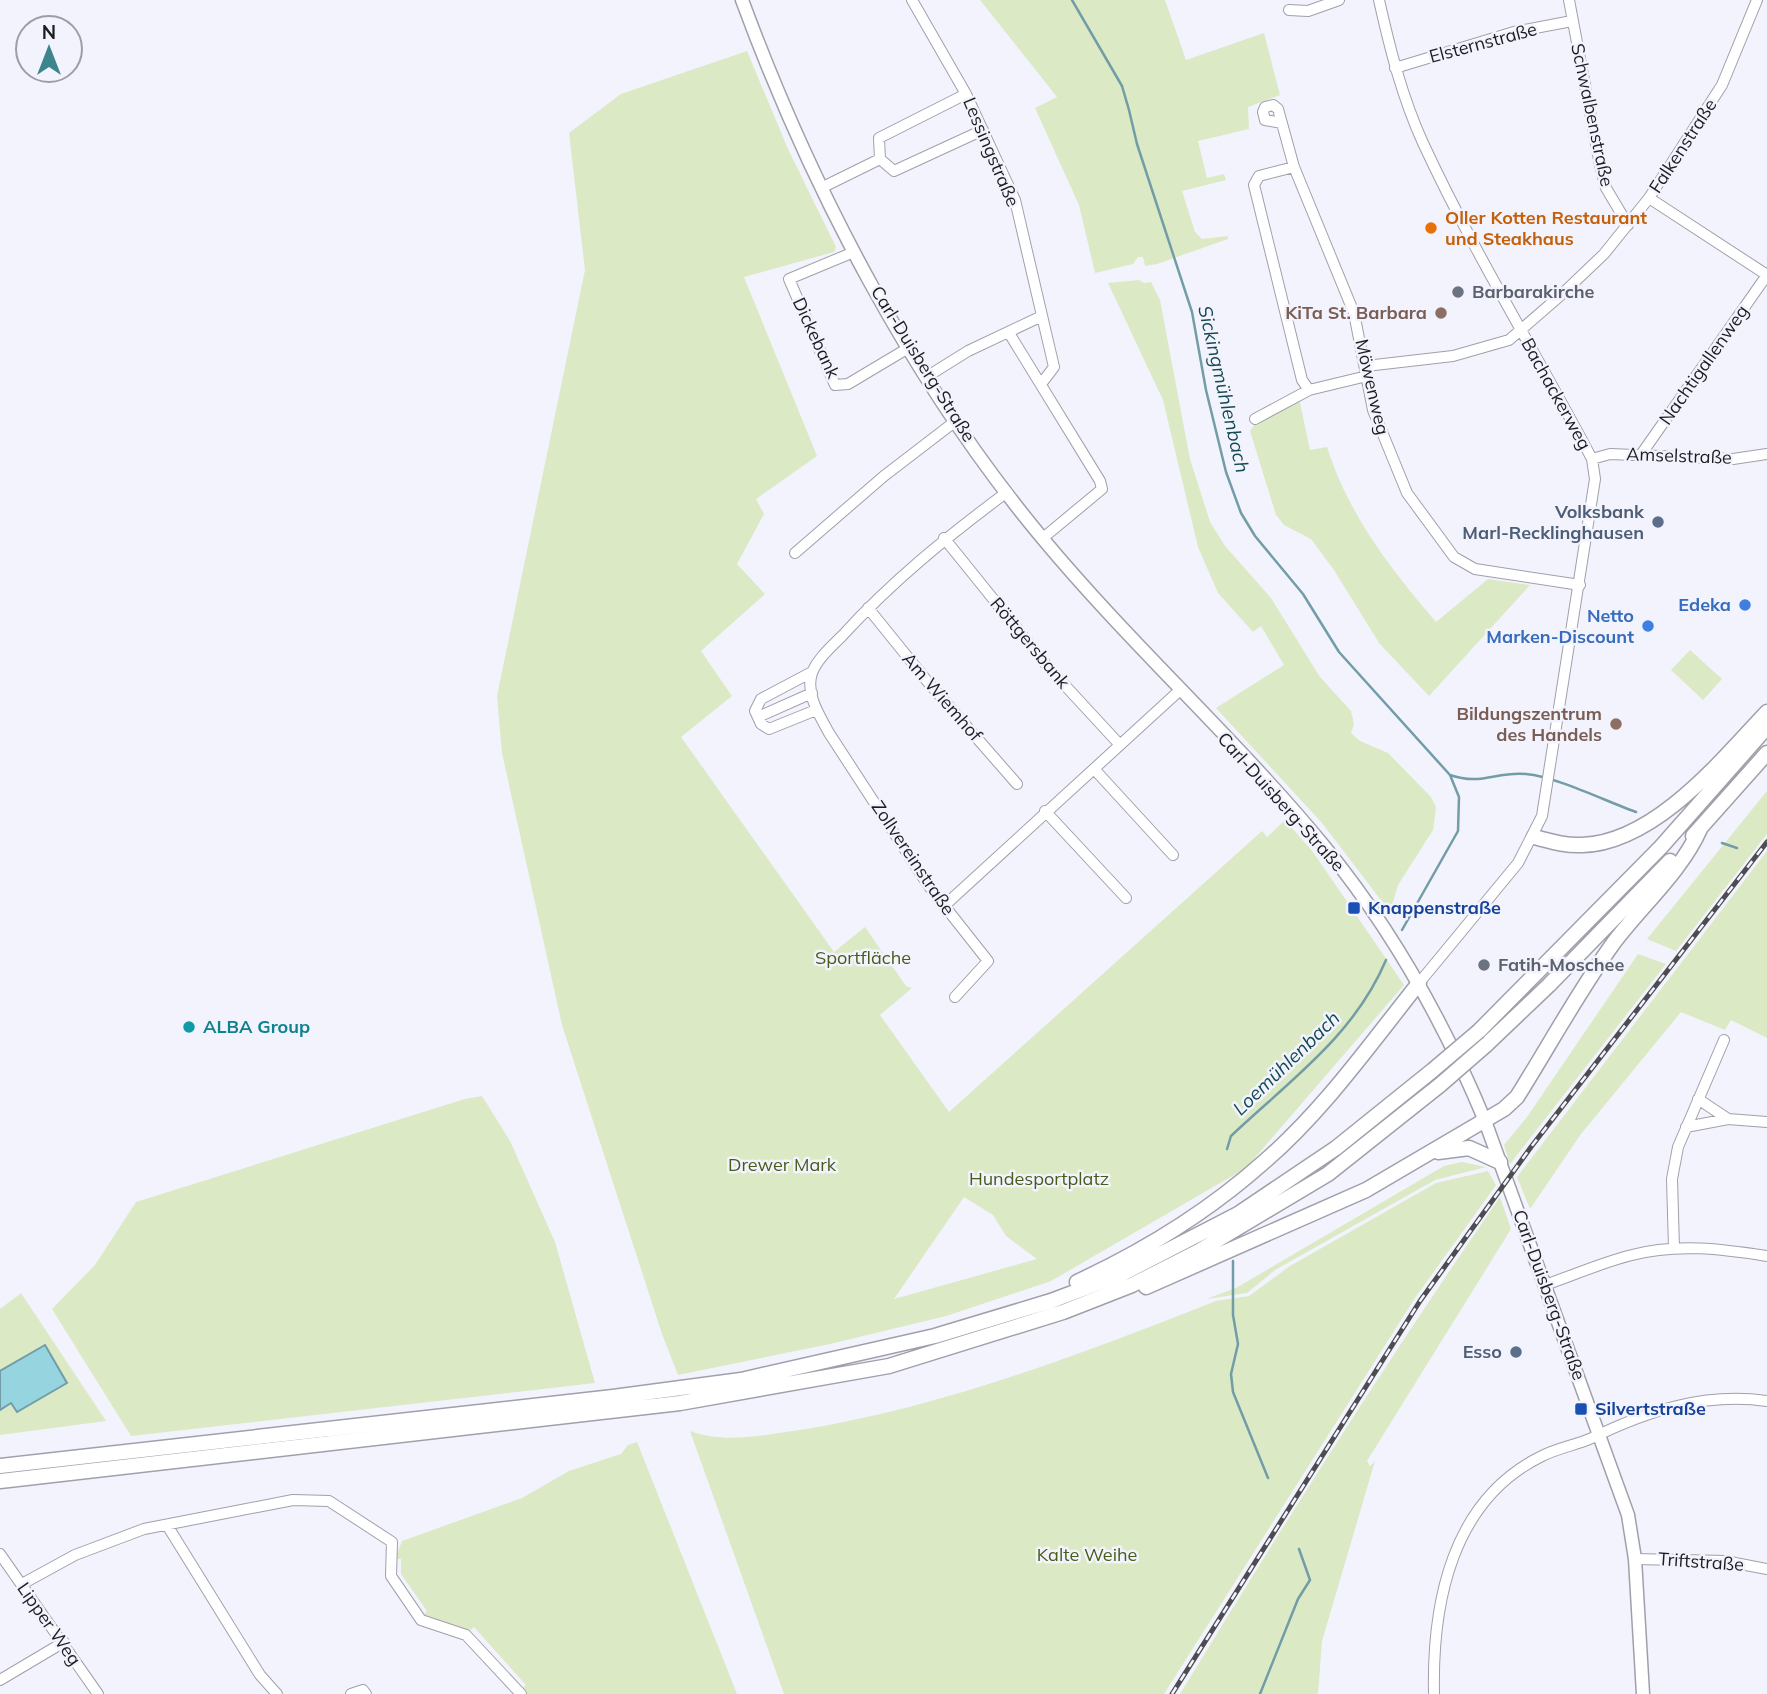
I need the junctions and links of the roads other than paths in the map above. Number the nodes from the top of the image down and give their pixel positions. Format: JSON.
{"nodes":[{"id":1,"x":742,"y":0,"type":"edge"},
{"id":2,"x":912,"y":0,"type":"edge"},
{"id":3,"x":1339,"y":0,"type":"edge"},
{"id":4,"x":1379,"y":0,"type":"edge"},
{"id":5,"x":1569,"y":0,"type":"edge"},
{"id":6,"x":1757,"y":0,"type":"edge"},
{"id":7,"x":1289,"y":10,"type":"dead end"},
{"id":8,"x":1572,"y":21,"type":"junction"},
{"id":9,"x":1395,"y":68,"type":"junction"},
{"id":10,"x":966,"y":94,"type":"junction"},
{"id":11,"x":1282,"y":123,"type":"dead end"},
{"id":12,"x":983,"y":130,"type":"junction"},
{"id":13,"x":880,"y":159,"type":"junction"},
{"id":14,"x":1294,"y":167,"type":"junction"},
{"id":15,"x":821,"y":188,"type":"junction"},
{"id":16,"x":1649,"y":198,"type":"junction"},
{"id":17,"x":1628,"y":225,"type":"junction"},
{"id":18,"x":854,"y":252,"type":"junction"},
{"id":19,"x":1767,"y":275,"type":"edge"},
{"id":20,"x":1042,"y":316,"type":"junction"},
{"id":21,"x":1009,"y":332,"type":"junction"},
{"id":22,"x":1521,"y":332,"type":"junction"},
{"id":23,"x":910,"y":347,"type":"junction"},
{"id":24,"x":1367,"y":371,"type":"junction"},
{"id":25,"x":928,"y":376,"type":"junction"},
{"id":26,"x":1041,"y":384,"type":"junction"},
{"id":27,"x":1309,"y":390,"type":"junction"},
{"id":28,"x":1255,"y":419,"type":"dead end"},
{"id":29,"x":957,"y":420,"type":"junction"},
{"id":30,"x":1767,"y":454,"type":"edge"},
{"id":31,"x":1640,"y":456,"type":"junction"},
{"id":32,"x":1592,"y":459,"type":"junction"},
{"id":33,"x":1007,"y":492,"type":"junction"},
{"id":34,"x":944,"y":538,"type":"junction"},
{"id":35,"x":1043,"y":538,"type":"junction"},
{"id":36,"x":796,"y":553,"type":"dead end"},
{"id":37,"x":1580,"y":585,"type":"junction"},
{"id":38,"x":868,"y":608,"type":"junction"},
{"id":39,"x":812,"y":672,"type":"junction"},
{"id":40,"x":1179,"y":691,"type":"junction"},
{"id":41,"x":812,"y":693,"type":"junction"},
{"id":42,"x":816,"y":710,"type":"junction"},
{"id":43,"x":1767,"y":712,"type":"edge"},
{"id":44,"x":758,"y":716,"type":"junction"},
{"id":45,"x":1767,"y":727,"type":"edge"},
{"id":46,"x":1120,"y":745,"type":"junction"},
{"id":47,"x":1767,"y":753,"type":"edge"},
{"id":48,"x":1095,"y":770,"type":"junction"},
{"id":49,"x":1017,"y":784,"type":"dead end"},
{"id":50,"x":1045,"y":811,"type":"junction"},
{"id":51,"x":1700,"y":829,"type":"junction"},
{"id":52,"x":1534,"y":836,"type":"junction"},
{"id":53,"x":1173,"y":855,"type":"dead end"},
{"id":54,"x":1126,"y":898,"type":"dead end"},
{"id":55,"x":944,"y":906,"type":"junction"},
{"id":56,"x":1419,"y":983,"type":"junction"},
{"id":57,"x":955,"y":997,"type":"dead end"},
{"id":58,"x":1724,"y":1040,"type":"dead end"},
{"id":59,"x":1698,"y":1099,"type":"junction"},
{"id":60,"x":1727,"y":1119,"type":"junction"},
{"id":61,"x":1485,"y":1121,"type":"junction"},
{"id":62,"x":1767,"y":1122,"type":"edge"},
{"id":63,"x":1686,"y":1128,"type":"junction"},
{"id":64,"x":1434,"y":1153,"type":"junction"},
{"id":65,"x":1500,"y":1162,"type":"junction"},
{"id":66,"x":1674,"y":1248,"type":"junction"},
{"id":67,"x":1767,"y":1256,"type":"edge"},
{"id":68,"x":1545,"y":1285,"type":"junction"},
{"id":69,"x":1051,"y":1301,"type":"junction"},
{"id":70,"x":959,"y":1346,"type":"junction"},
{"id":71,"x":1767,"y":1401,"type":"edge"},
{"id":72,"x":616,"y":1404,"type":"junction"},
{"id":73,"x":1600,"y":1433,"type":"junction"},
{"id":74,"x":0,"y":1466,"type":"edge"},
{"id":75,"x":0,"y":1481,"type":"edge"},
{"id":76,"x":167,"y":1525,"type":"junction"},
{"id":77,"x":0,"y":1554,"type":"edge"},
{"id":78,"x":1635,"y":1559,"type":"junction"},
{"id":79,"x":1767,"y":1569,"type":"edge"},
{"id":80,"x":22,"y":1584,"type":"junction"},
{"id":81,"x":64,"y":1642,"type":"junction"},
{"id":82,"x":0,"y":1680,"type":"edge"},
{"id":83,"x":98,"y":1694,"type":"edge"},
{"id":84,"x":277,"y":1694,"type":"edge"},
{"id":85,"x":351,"y":1694,"type":"edge"},
{"id":86,"x":366,"y":1694,"type":"edge"},
{"id":87,"x":521,"y":1694,"type":"edge"},
{"id":88,"x":1434,"y":1694,"type":"edge"},
{"id":89,"x":1643,"y":1694,"type":"edge"}],
"edges":[{"from":1,"to":15,"type":"main road","name":"Carl-Duisberg-Straße"},
{"from":2,"to":10,"type":"street","name":"Lessingstraße"},
{"from":3,"to":7,"type":"street"},
{"from":4,"to":9,"type":"street","name":"Bachackerweg"},
{"from":5,"to":8,"type":"street","name":"Schwalbenstraße"},
{"from":6,"to":16,"type":"street","name":"Falkenstraße"},
{"from":8,"to":9,"type":"street","name":"Elsternstraße"},
{"from":8,"to":17,"type":"street","name":"Schwalbenstraße"},
{"from":9,"to":22,"type":"street","name":"Bachackerweg"},
{"from":10,"to":12,"type":"street","name":"Lessingstraße"},
{"from":10,"to":13,"type":"street"},
{"from":11,"to":14,"type":"street","name":"Möwenweg"},
{"from":12,"to":13,"type":"street"},
{"from":12,"to":20,"type":"street","name":"Lessingstraße"},
{"from":13,"to":15,"type":"street"},
{"from":14,"to":24,"type":"street","name":"Möwenweg"},
{"from":14,"to":27,"type":"street"},
{"from":15,"to":18,"type":"main road","name":"Carl-Duisberg-Straße"},
{"from":16,"to":17,"type":"street","name":"Falkenstraße"},
{"from":16,"to":19,"type":"street"},
{"from":17,"to":22,"type":"street","name":"Falkenstraße"},
{"from":18,"to":23,"type":"main road","name":"Carl-Duisberg-Straße"},
{"from":18,"to":23,"type":"street","name":"Dickebank"},
{"from":19,"to":31,"type":"street","name":"Nachtigallenweg"},
{"from":20,"to":21,"type":"street"},
{"from":20,"to":26,"type":"street","name":"Lessingstraße"},
{"from":21,"to":25,"type":"street"},
{"from":21,"to":26,"type":"street"},
{"from":22,"to":24,"type":"street","name":"Falkenstraße"},
{"from":22,"to":32,"type":"street","name":"Bachackerweg"},
{"from":23,"to":25,"type":"main road","name":"Carl-Duisberg-Straße"},
{"from":24,"to":27,"type":"street","name":"Falkenstraße"},
{"from":24,"to":37,"type":"street","name":"Möwenweg"},
{"from":25,"to":29,"type":"main road","name":"Carl-Duisberg-Straße"},
{"from":26,"to":35,"type":"street"},
{"from":27,"to":28,"type":"street","name":"Falkenstraße"},
{"from":29,"to":33,"type":"main road","name":"Carl-Duisberg-Straße"},
{"from":29,"to":36,"type":"street"},
{"from":30,"to":31,"type":"street","name":"Amselstraße"},
{"from":31,"to":32,"type":"street","name":"Amselstraße"},
{"from":32,"to":37,"type":"street","name":"Bachackerweg"},
{"from":33,"to":34,"type":"street"},
{"from":33,"to":35,"type":"main road","name":"Carl-Duisberg-Straße"},
{"from":34,"to":38,"type":"street"},
{"from":34,"to":46,"type":"street","name":"Röttgersbank"},
{"from":35,"to":40,"type":"main road","name":"Carl-Duisberg-Straße"},
{"from":37,"to":52,"type":"street","name":"Bachackerweg"},
{"from":38,"to":39,"type":"street"},
{"from":38,"to":49,"type":"street","name":"Am Wiemhof"},
{"from":39,"to":41,"type":"street","name":"Zollvereinstraße"},
{"from":39,"to":44,"type":"street"},
{"from":40,"to":46,"type":"street"},
{"from":40,"to":56,"type":"main road","name":"Carl-Duisberg-Straße"},
{"from":41,"to":42,"type":"street","name":"Zollvereinstraße"},
{"from":41,"to":44,"type":"street"},
{"from":42,"to":44,"type":"street"},
{"from":42,"to":55,"type":"street","name":"Zollvereinstraße"},
{"from":43,"to":52,"type":"highway"},
{"from":45,"to":69,"type":"highway","bridge":true},
{"from":46,"to":48,"type":"street"},
{"from":47,"to":51,"type":"highway"},
{"from":48,"to":50,"type":"street"},
{"from":48,"to":53,"type":"street"},
{"from":50,"to":54,"type":"street"},
{"from":50,"to":55,"type":"street"},
{"from":51,"to":61,"type":"highway"},
{"from":51,"to":70,"type":"highway","bridge":true},
{"from":52,"to":56,"type":"street","name":"Bachackerweg"},
{"from":55,"to":57,"type":"street","name":"Zollvereinstraße"},
{"from":56,"to":61,"type":"main road","name":"Carl-Duisberg-Straße"},
{"from":56,"to":69,"type":"highway"},
{"from":58,"to":59,"type":"street"},
{"from":59,"to":60,"type":"street"},
{"from":59,"to":63,"type":"street"},
{"from":60,"to":62,"type":"street"},
{"from":60,"to":63,"type":"street"},
{"from":61,"to":64,"type":"highway"},
{"from":61,"to":65,"type":"main road","name":"Carl-Duisberg-Straße"},
{"from":63,"to":66,"type":"street"},
{"from":64,"to":65,"type":"highway"},
{"from":64,"to":70,"type":"highway"},
{"from":65,"to":68,"type":"main road","name":"Carl-Duisberg-Straße"},
{"from":66,"to":67,"type":"street"},
{"from":66,"to":68,"type":"street"},
{"from":68,"to":73,"type":"main road","name":"Carl-Duisberg-Straße"},
{"from":69,"to":72,"type":"highway"},
{"from":70,"to":72,"type":"highway"},
{"from":71,"to":73,"type":"street"},
{"from":72,"to":74,"type":"highway"},
{"from":72,"to":75,"type":"highway"},
{"from":73,"to":78,"type":"main road","name":"Carl-Duisberg-Straße"},
{"from":73,"to":88,"type":"street"},
{"from":76,"to":80,"type":"street"},
{"from":76,"to":84,"type":"street"},
{"from":76,"to":87,"type":"street"},
{"from":77,"to":80,"type":"street","name":"Lipper Weg"},
{"from":78,"to":79,"type":"street","name":"Triftstraße"},
{"from":78,"to":89,"type":"main road","name":"Carl-Duisberg-Straße"},
{"from":80,"to":81,"type":"street","name":"Lipper Weg"},
{"from":81,"to":82,"type":"street"},
{"from":81,"to":83,"type":"street","name":"Lipper Weg"},
{"from":85,"to":86,"type":"street"}]}
